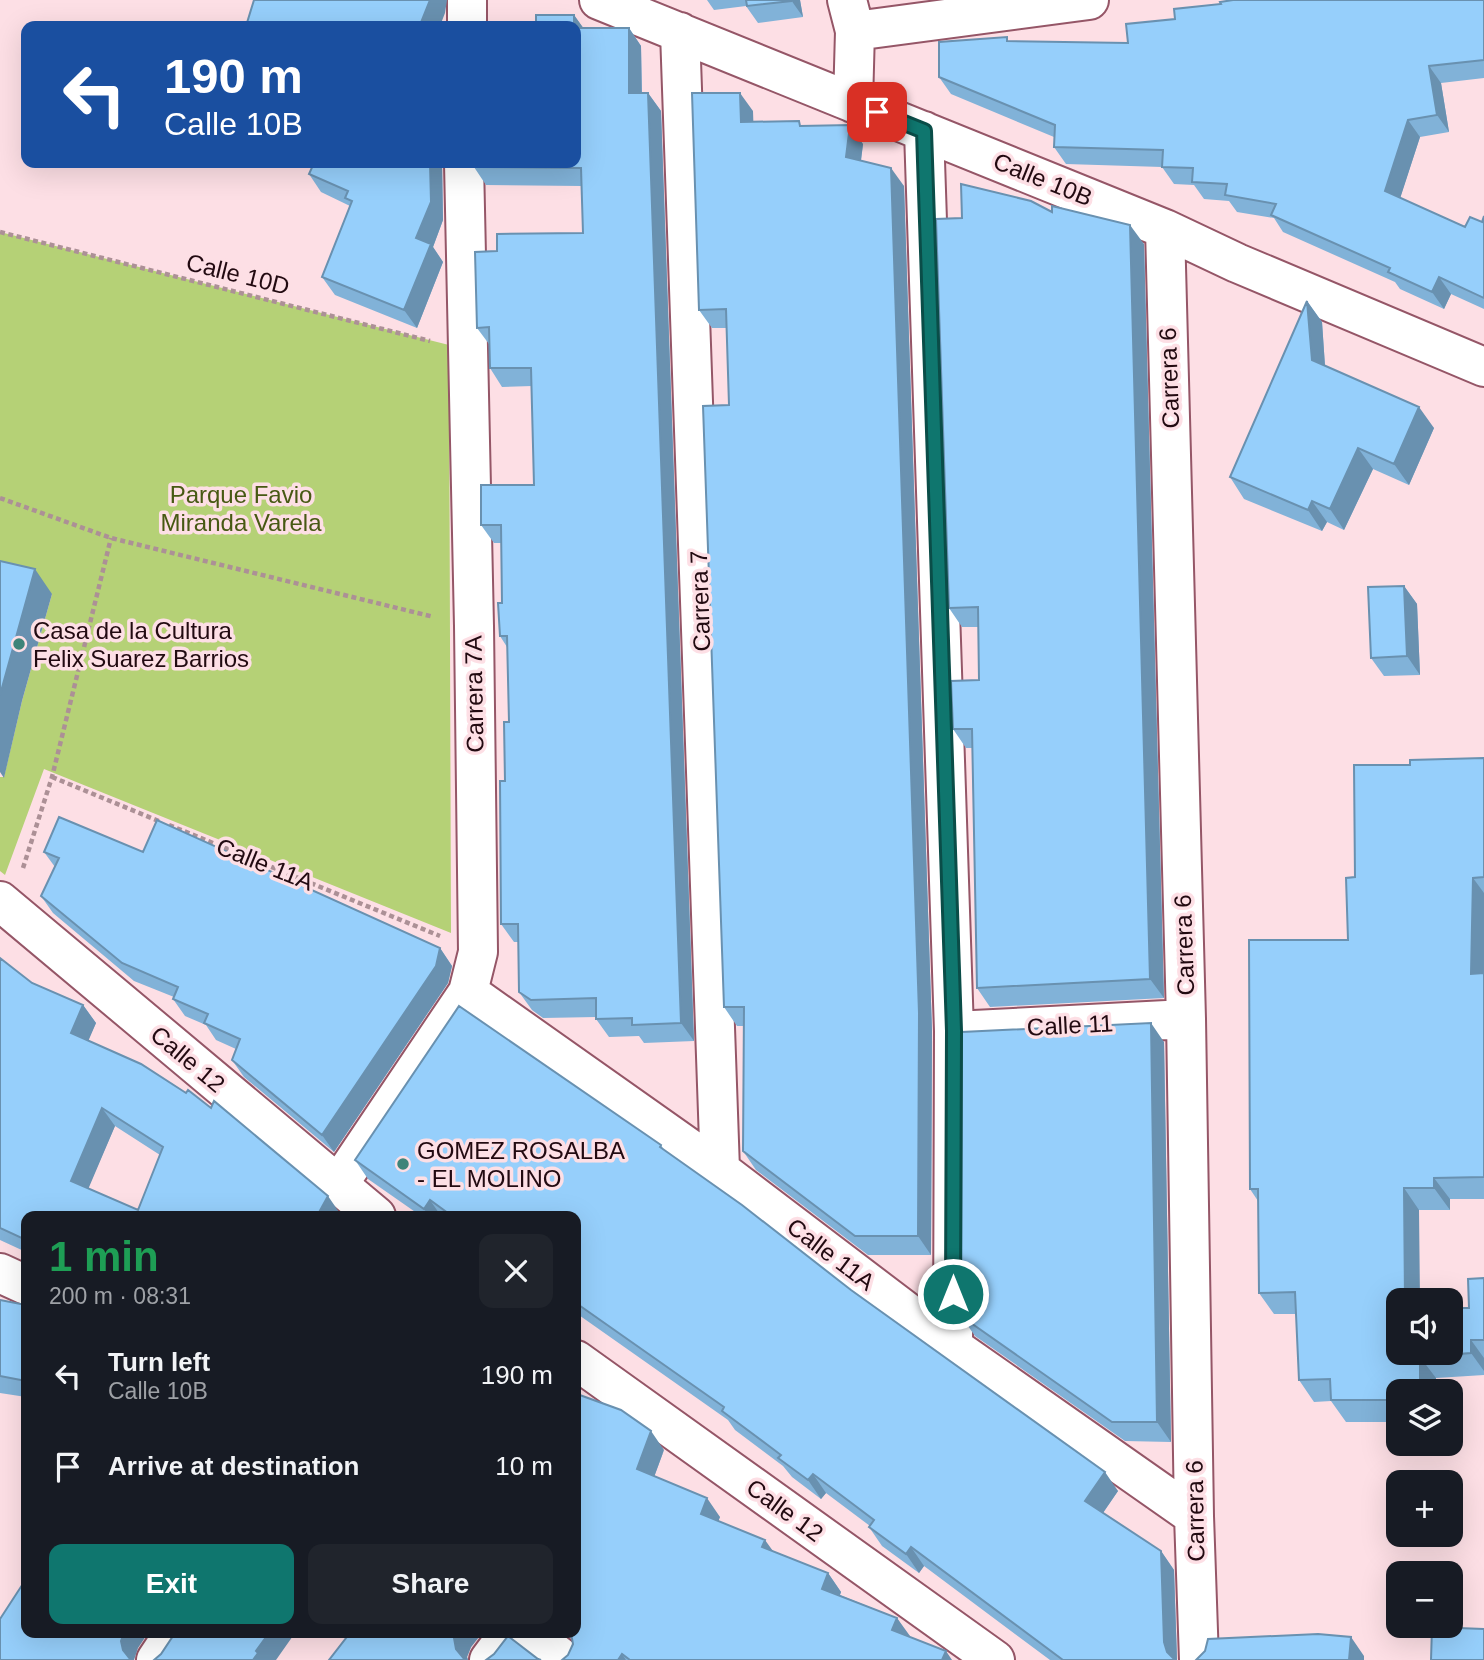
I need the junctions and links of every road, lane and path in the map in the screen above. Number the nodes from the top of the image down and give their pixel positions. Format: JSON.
{"nodes":[{"id":1,"x":467,"y":0,"type":"edge"},
{"id":2,"x":599,"y":0,"type":"edge"},
{"id":3,"x":1089,"y":0,"type":"edge"},
{"id":4,"x":850,"y":16,"type":"edge"},
{"id":5,"x":467,"y":21,"type":"edge"},
{"id":6,"x":680,"y":32,"type":"junction"},
{"id":7,"x":853,"y":103,"type":"junction"},
{"id":8,"x":924,"y":131,"type":"junction"},
{"id":9,"x":456,"y":168,"type":"edge"},
{"id":10,"x":1165,"y":229,"type":"junction"},
{"id":11,"x":0,"y":232,"type":"edge"},
{"id":12,"x":467,"y":350,"type":"junction"},
{"id":13,"x":1484,"y":367,"type":"edge"},
{"id":14,"x":0,"y":498,"type":"edge"},
{"id":15,"x":111,"y":538,"type":"junction"},
{"id":16,"x":474,"y":626,"type":"junction"},
{"id":17,"x":52,"y":777,"type":"junction"},
{"id":18,"x":5,"y":905,"type":"edge"},
{"id":19,"x":478,"y":952,"type":"junction"},
{"id":20,"x":468,"y":992,"type":"junction"},
{"id":21,"x":1186,"y":1019,"type":"junction"},
{"id":22,"x":954,"y":1031,"type":"junction"},
{"id":23,"x":720,"y":1170,"type":"junction"},
{"id":24,"x":338,"y":1185,"type":"junction"},
{"id":25,"x":369,"y":1211,"type":"edge"},
{"id":26,"x":0,"y":1273,"type":"edge"},
{"id":27,"x":21,"y":1283,"type":"edge"},
{"id":28,"x":953,"y":1347,"type":"junction"},
{"id":29,"x":581,"y":1364,"type":"edge"},
{"id":30,"x":1194,"y":1516,"type":"junction"},
{"id":31,"x":171,"y":1638,"type":"edge"},
{"id":32,"x":505,"y":1638,"type":"edge"},
{"id":33,"x":535,"y":1638,"type":"edge"},
{"id":34,"x":156,"y":1660,"type":"edge"},
{"id":35,"x":489,"y":1660,"type":"edge"},
{"id":36,"x":564,"y":1660,"type":"edge"},
{"id":37,"x":995,"y":1660,"type":"edge"},
{"id":38,"x":1199,"y":1660,"type":"edge"}],
"edges":[{"from":1,"to":5,"type":"street"},
{"from":2,"to":6,"type":"street","name":"Calle 10B"},
{"from":3,"to":4,"type":"street"},
{"from":4,"to":7,"type":"street"},
{"from":6,"to":7,"type":"street","name":"Calle 10B"},
{"from":6,"to":23,"type":"street","name":"Carrera 7"},
{"from":7,"to":8,"type":"street","name":"Calle 10B"},
{"from":8,"to":10,"type":"street","name":"Calle 10B"},
{"from":8,"to":22,"type":"street"},
{"from":9,"to":12,"type":"street","name":"Carrera 7A"},
{"from":10,"to":13,"type":"street","name":"Calle 10B"},
{"from":10,"to":21,"type":"street","name":"Carrera 6"},
{"from":11,"to":12,"type":"path","name":"Calle 10D"},
{"from":12,"to":16,"type":"street","name":"Carrera 7A"},
{"from":14,"to":15,"type":"path"},
{"from":15,"to":16,"type":"path"},
{"from":15,"to":17,"type":"path"},
{"from":16,"to":19,"type":"street","name":"Carrera 7A"},
{"from":17,"to":18,"type":"path"},
{"from":17,"to":19,"type":"path","name":"Calle 11A"},
{"from":18,"to":24,"type":"street","name":"Calle 12"},
{"from":19,"to":20,"type":"street","name":"Carrera 7A"},
{"from":20,"to":23,"type":"street","name":"Calle 11A"},
{"from":20,"to":24,"type":"street","name":"Carrera 7A"},
{"from":21,"to":22,"type":"street","name":"Calle 11"},
{"from":21,"to":30,"type":"street","name":"Carrera 6"},
{"from":22,"to":28,"type":"street"},
{"from":23,"to":28,"type":"street","name":"Calle 11A"},
{"from":24,"to":25,"type":"street","name":"Calle 12"},
{"from":26,"to":27,"type":"street"},
{"from":28,"to":30,"type":"street","name":"Calle 11A"},
{"from":29,"to":37,"type":"street","name":"Calle 12"},
{"from":30,"to":38,"type":"street","name":"Carrera 6"},
{"from":31,"to":34,"type":"street"},
{"from":32,"to":35,"type":"street"},
{"from":33,"to":36,"type":"street"}]}
